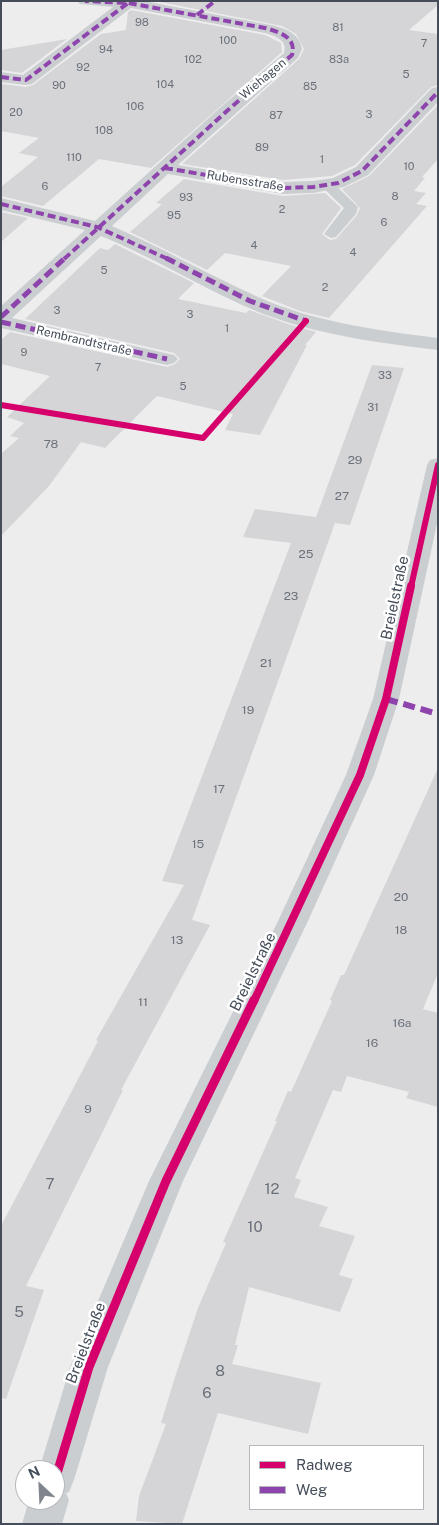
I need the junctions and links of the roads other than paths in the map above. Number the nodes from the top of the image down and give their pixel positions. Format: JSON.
{"nodes":[{"id":1,"x":85,"y":1,"type":"edge"},
{"id":2,"x":215,"y":1,"type":"edge"},
{"id":3,"x":128,"y":3,"type":"junction"},
{"id":4,"x":197,"y":15,"type":"junction"},
{"id":5,"x":1,"y":78,"type":"edge"},
{"id":6,"x":438,"y":92,"type":"edge"},
{"id":7,"x":165,"y":168,"type":"junction"},
{"id":8,"x":327,"y":185,"type":"junction"},
{"id":9,"x":1,"y":204,"type":"edge"},
{"id":10,"x":97,"y":227,"type":"junction"},
{"id":11,"x":331,"y":234,"type":"dead end"},
{"id":12,"x":1,"y":317,"type":"edge"},
{"id":13,"x":1,"y":322,"type":"edge"},
{"id":14,"x":438,"y":344,"type":"edge"},
{"id":15,"x":167,"y":359,"type":"dead end"},
{"id":16,"x":436,"y":478,"type":"edge"},
{"id":17,"x":61,"y":1460,"type":"edge"},
{"id":18,"x":46,"y":1510,"type":"edge"},
{"id":19,"x":42,"y":1524,"type":"edge"}],
"edges":[{"from":1,"to":3,"type":"street","name":"Wiehagen"},
{"from":2,"to":4,"type":"street"},
{"from":3,"to":4,"type":"street","name":"Wiehagen"},
{"from":3,"to":5,"type":"street"},
{"from":4,"to":7,"type":"street","name":"Wiehagen"},
{"from":6,"to":8,"type":"street","name":"Rubensstraße"},
{"from":7,"to":8,"type":"street","name":"Rubensstraße"},
{"from":7,"to":10,"type":"street","name":"Wiehagen"},
{"from":8,"to":11,"type":"lane"},
{"from":9,"to":10,"type":"street"},
{"from":10,"to":12,"type":"street"},
{"from":10,"to":14,"type":"street"},
{"from":13,"to":15,"type":"street","name":"Rembrandtstraße"},
{"from":16,"to":17,"type":"street","name":"Breielstraße"},
{"from":18,"to":19,"type":"street"}]}
